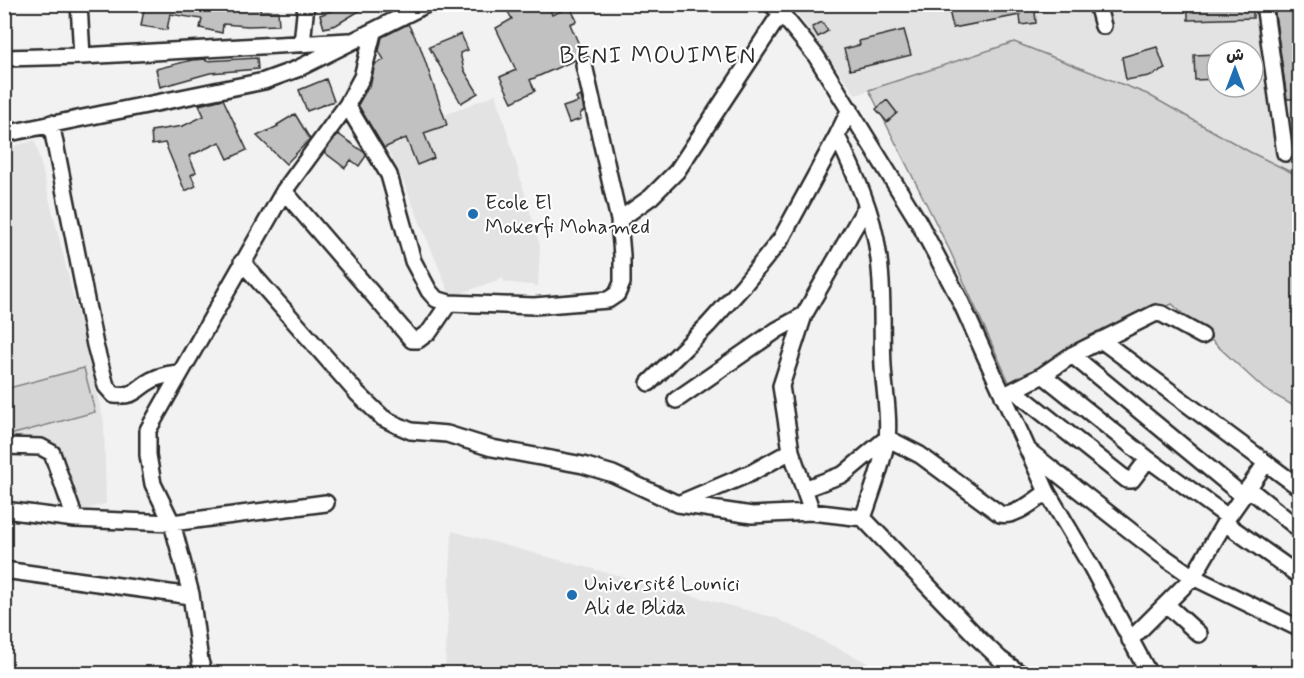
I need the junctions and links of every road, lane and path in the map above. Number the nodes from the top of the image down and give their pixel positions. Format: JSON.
{"nodes":[{"id":1,"x":79,"y":4,"type":"edge"},
{"id":2,"x":306,"y":4,"type":"edge"},
{"id":3,"x":427,"y":4,"type":"edge"},
{"id":4,"x":1097,"y":4,"type":"edge"},
{"id":5,"x":1264,"y":4,"type":"edge"},
{"id":6,"x":776,"y":9,"type":"edge"},
{"id":7,"x":1103,"y":26,"type":"dead end"},
{"id":8,"x":373,"y":33,"type":"junction"},
{"id":9,"x":357,"y":41,"type":"junction"},
{"id":10,"x":302,"y":44,"type":"junction"},
{"id":11,"x":82,"y":57,"type":"junction"},
{"id":12,"x":4,"y":58,"type":"edge"},
{"id":13,"x":584,"y":65,"type":"dead end"},
{"id":14,"x":347,"y":105,"type":"junction"},
{"id":15,"x":850,"y":109,"type":"junction"},
{"id":16,"x":51,"y":123,"type":"junction"},
{"id":17,"x":4,"y":134,"type":"edge"},
{"id":18,"x":837,"y":136,"type":"junction"},
{"id":19,"x":1285,"y":153,"type":"dead end"},
{"id":20,"x":284,"y":191,"type":"junction"},
{"id":21,"x":866,"y":207,"type":"junction"},
{"id":22,"x":619,"y":220,"type":"junction"},
{"id":23,"x":242,"y":262,"type":"junction"},
{"id":24,"x":449,"y":303,"type":"junction"},
{"id":25,"x":804,"y":315,"type":"junction"},
{"id":26,"x":1202,"y":336,"type":"dead end"},
{"id":27,"x":1101,"y":340,"type":"junction"},
{"id":28,"x":1072,"y":355,"type":"junction"},
{"id":29,"x":180,"y":373,"type":"junction"},
{"id":30,"x":1043,"y":375,"type":"junction"},
{"id":31,"x":649,"y":383,"type":"dead end"},
{"id":32,"x":1009,"y":394,"type":"junction"},
{"id":33,"x":676,"y":400,"type":"dead end"},
{"id":34,"x":887,"y":438,"type":"junction"},
{"id":35,"x":4,"y":446,"type":"edge"},
{"id":36,"x":1026,"y":449,"type":"junction"},
{"id":37,"x":791,"y":451,"type":"junction"},
{"id":38,"x":1149,"y":459,"type":"junction"},
{"id":39,"x":1266,"y":464,"type":"junction"},
{"id":40,"x":1299,"y":488,"type":"edge"},
{"id":41,"x":804,"y":489,"type":"junction"},
{"id":42,"x":1047,"y":492,"type":"junction"},
{"id":43,"x":1245,"y":492,"type":"junction"},
{"id":44,"x":326,"y":503,"type":"dead end"},
{"id":45,"x":678,"y":504,"type":"junction"},
{"id":46,"x":4,"y":510,"type":"edge"},
{"id":47,"x":812,"y":512,"type":"junction"},
{"id":48,"x":863,"y":518,"type":"junction"},
{"id":49,"x":75,"y":519,"type":"junction"},
{"id":50,"x":1227,"y":520,"type":"junction"},
{"id":51,"x":172,"y":523,"type":"junction"},
{"id":52,"x":1299,"y":530,"type":"edge"},
{"id":53,"x":4,"y":570,"type":"edge"},
{"id":54,"x":1299,"y":576,"type":"edge"},
{"id":55,"x":1193,"y":577,"type":"junction"},
{"id":56,"x":192,"y":596,"type":"junction"},
{"id":57,"x":1167,"y":605,"type":"junction"},
{"id":58,"x":1294,"y":626,"type":"dead end"},
{"id":59,"x":1199,"y":634,"type":"dead end"},
{"id":60,"x":1130,"y":640,"type":"junction"},
{"id":61,"x":204,"y":674,"type":"edge"},
{"id":62,"x":1021,"y":674,"type":"edge"},
{"id":63,"x":1149,"y":674,"type":"edge"}],
"edges":[{"from":1,"to":11,"type":"street"},
{"from":2,"to":10,"type":"street"},
{"from":3,"to":8,"type":"street"},
{"from":4,"to":7,"type":"street"},
{"from":5,"to":19,"type":"street"},
{"from":6,"to":15,"type":"street"},
{"from":6,"to":22,"type":"street"},
{"from":8,"to":9,"type":"street"},
{"from":8,"to":14,"type":"street"},
{"from":9,"to":10,"type":"street"},
{"from":9,"to":16,"type":"street"},
{"from":10,"to":11,"type":"street"},
{"from":11,"to":12,"type":"street"},
{"from":13,"to":22,"type":"street"},
{"from":14,"to":20,"type":"street"},
{"from":14,"to":24,"type":"street"},
{"from":15,"to":18,"type":"street"},
{"from":15,"to":32,"type":"street"},
{"from":16,"to":17,"type":"street"},
{"from":16,"to":29,"type":"street"},
{"from":18,"to":21,"type":"street"},
{"from":18,"to":31,"type":"street"},
{"from":20,"to":23,"type":"street"},
{"from":20,"to":24,"type":"street"},
{"from":21,"to":25,"type":"street"},
{"from":21,"to":34,"type":"street"},
{"from":22,"to":24,"type":"street"},
{"from":23,"to":29,"type":"street"},
{"from":23,"to":45,"type":"street"},
{"from":25,"to":33,"type":"street"},
{"from":25,"to":37,"type":"street"},
{"from":26,"to":27,"type":"street"},
{"from":27,"to":28,"type":"street"},
{"from":27,"to":39,"type":"street"},
{"from":28,"to":30,"type":"street"},
{"from":28,"to":43,"type":"street"},
{"from":29,"to":51,"type":"street"},
{"from":30,"to":32,"type":"street"},
{"from":30,"to":38,"type":"street"},
{"from":32,"to":36,"type":"street"},
{"from":32,"to":38,"type":"street"},
{"from":34,"to":41,"type":"street"},
{"from":34,"to":42,"type":"street"},
{"from":34,"to":48,"type":"street"},
{"from":35,"to":49,"type":"street"},
{"from":36,"to":42,"type":"street"},
{"from":36,"to":55,"type":"street"},
{"from":37,"to":41,"type":"street"},
{"from":37,"to":45,"type":"street"},
{"from":38,"to":50,"type":"street"},
{"from":39,"to":40,"type":"street"},
{"from":39,"to":43,"type":"street"},
{"from":41,"to":47,"type":"street"},
{"from":42,"to":60,"type":"street"},
{"from":43,"to":50,"type":"street"},
{"from":43,"to":52,"type":"street"},
{"from":44,"to":51,"type":"street"},
{"from":45,"to":47,"type":"street"},
{"from":46,"to":49,"type":"street"},
{"from":47,"to":48,"type":"street"},
{"from":48,"to":62,"type":"street"},
{"from":49,"to":51,"type":"street"},
{"from":50,"to":54,"type":"street"},
{"from":50,"to":55,"type":"street"},
{"from":51,"to":56,"type":"street"},
{"from":53,"to":56,"type":"street"},
{"from":55,"to":57,"type":"street"},
{"from":55,"to":58,"type":"street"},
{"from":56,"to":61,"type":"street"},
{"from":57,"to":59,"type":"street"},
{"from":57,"to":60,"type":"street"},
{"from":60,"to":63,"type":"street"}]}
